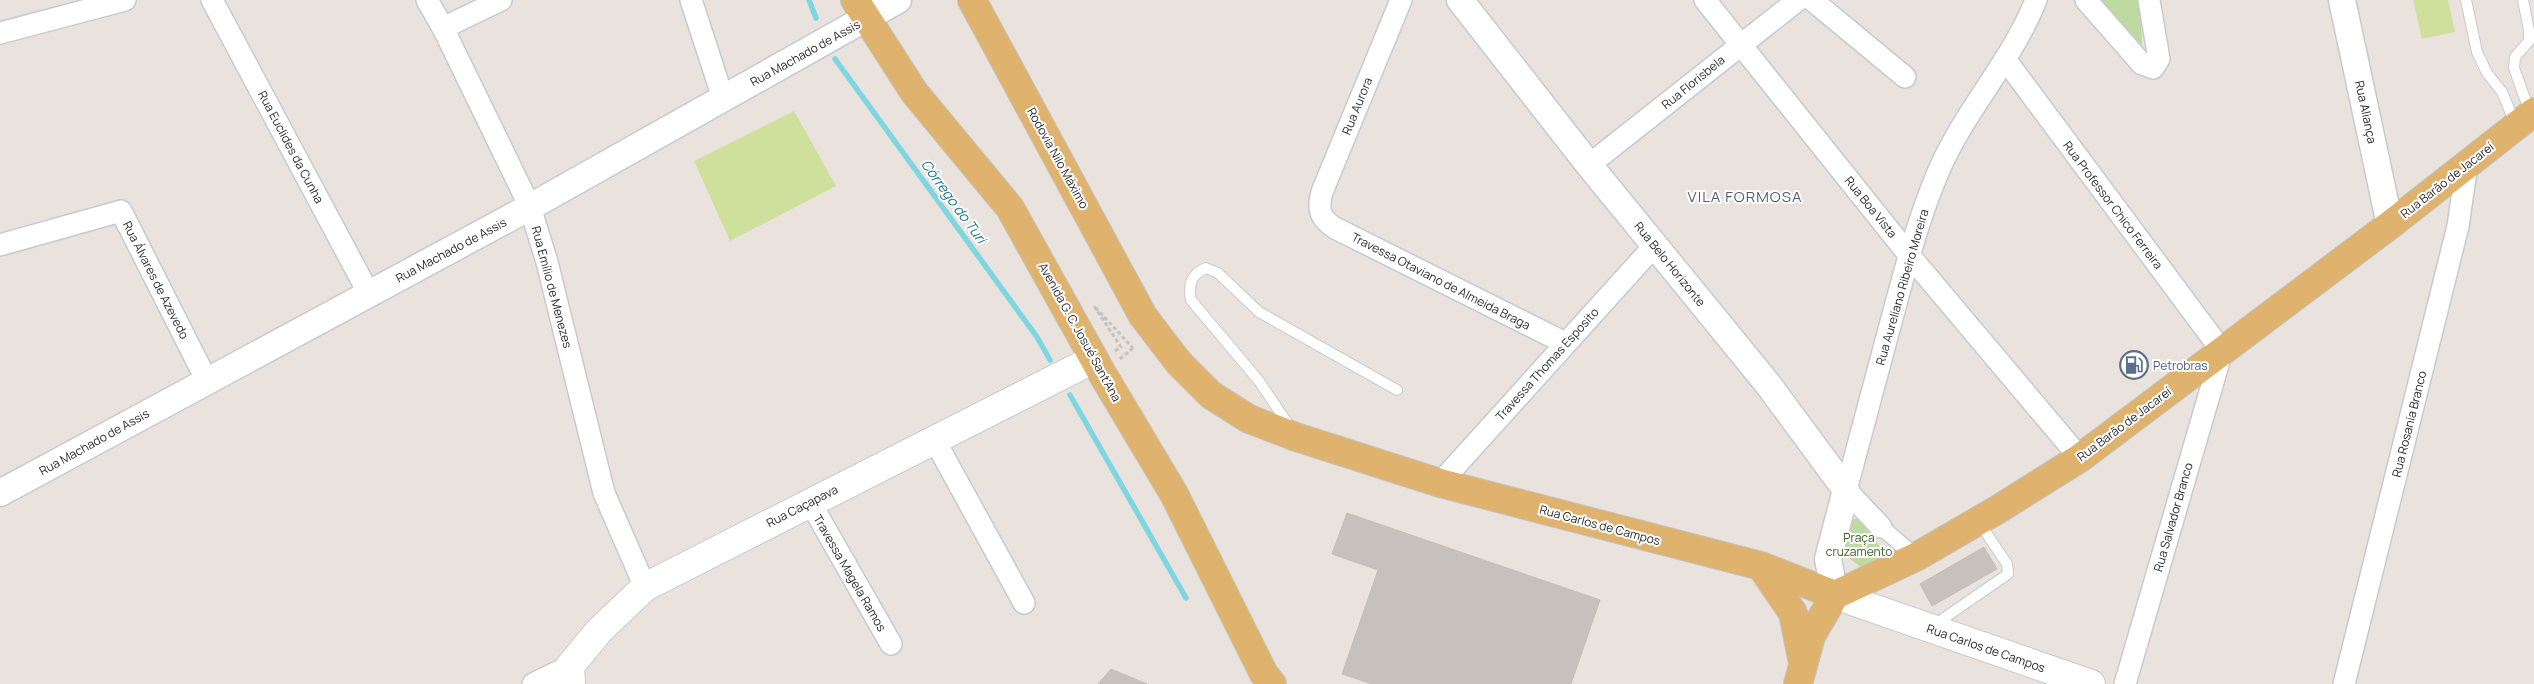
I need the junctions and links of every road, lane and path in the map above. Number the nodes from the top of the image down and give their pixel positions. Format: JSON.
{"nodes":[{"id":1,"x":125,"y":0,"type":"edge"},
{"id":2,"x":212,"y":0,"type":"edge"},
{"id":3,"x":427,"y":0,"type":"edge"},
{"id":4,"x":501,"y":0,"type":"edge"},
{"id":5,"x":691,"y":0,"type":"edge"},
{"id":6,"x":898,"y":0,"type":"edge"},
{"id":7,"x":972,"y":0,"type":"edge"},
{"id":8,"x":1400,"y":0,"type":"edge"},
{"id":9,"x":1460,"y":0,"type":"edge"},
{"id":10,"x":1705,"y":0,"type":"edge"},
{"id":11,"x":1798,"y":0,"type":"edge"},
{"id":12,"x":1812,"y":0,"type":"edge"},
{"id":13,"x":2036,"y":0,"type":"edge"},
{"id":14,"x":2086,"y":0,"type":"edge"},
{"id":15,"x":2149,"y":0,"type":"edge"},
{"id":16,"x":2342,"y":0,"type":"edge"},
{"id":17,"x":2466,"y":0,"type":"edge"},
{"id":18,"x":2523,"y":0,"type":"edge"},
{"id":19,"x":860,"y":10,"type":"edge"},
{"id":20,"x":443,"y":28,"type":"junction"},
{"id":21,"x":0,"y":33,"type":"edge"},
{"id":22,"x":1741,"y":44,"type":"junction"},
{"id":23,"x":2005,"y":59,"type":"junction"},
{"id":24,"x":1905,"y":77,"type":"dead end"},
{"id":25,"x":723,"y":98,"type":"junction"},
{"id":26,"x":2527,"y":117,"type":"edge"},
{"id":27,"x":2468,"y":164,"type":"junction"},
{"id":28,"x":1589,"y":165,"type":"junction"},
{"id":29,"x":530,"y":207,"type":"junction"},
{"id":30,"x":1320,"y":213,"type":"joint"},
{"id":31,"x":2390,"y":225,"type":"junction"},
{"id":32,"x":0,"y":245,"type":"edge"},
{"id":33,"x":1655,"y":245,"type":"junction"},
{"id":34,"x":1909,"y":255,"type":"junction"},
{"id":35,"x":369,"y":294,"type":"junction"},
{"id":36,"x":1150,"y":325,"type":"junction"},
{"id":37,"x":1565,"y":343,"type":"junction"},
{"id":38,"x":2222,"y":350,"type":"junction"},
{"id":39,"x":1106,"y":360,"type":"junction"},
{"id":40,"x":207,"y":381,"type":"junction"},
{"id":41,"x":1397,"y":390,"type":"dead end"},
{"id":42,"x":1296,"y":437,"type":"junction"},
{"id":43,"x":934,"y":439,"type":"junction"},
{"id":44,"x":2080,"y":458,"type":"junction"},
{"id":45,"x":1440,"y":483,"type":"junction"},
{"id":46,"x":1846,"y":490,"type":"junction"},
{"id":47,"x":0,"y":493,"type":"edge"},
{"id":48,"x":810,"y":502,"type":"junction"},
{"id":49,"x":1979,"y":521,"type":"junction"},
{"id":50,"x":1881,"y":527,"type":"joint"},
{"id":51,"x":1916,"y":557,"type":"junction"},
{"id":52,"x":1761,"y":566,"type":"junction"},
{"id":53,"x":645,"y":587,"type":"junction"},
{"id":54,"x":1836,"y":595,"type":"junction"},
{"id":55,"x":1024,"y":603,"type":"dead end"},
{"id":56,"x":1928,"y":628,"type":"junction"},
{"id":57,"x":890,"y":644,"type":"dead end"},
{"id":58,"x":1800,"y":673,"type":"edge"},
{"id":59,"x":571,"y":675,"type":"edge"},
{"id":60,"x":533,"y":684,"type":"edge"},
{"id":61,"x":1272,"y":684,"type":"edge"},
{"id":62,"x":2091,"y":684,"type":"edge"},
{"id":63,"x":2125,"y":684,"type":"edge"},
{"id":64,"x":2344,"y":684,"type":"edge"}],
"edges":[{"from":1,"to":21,"type":"street"},
{"from":2,"to":35,"type":"street","name":"Rua Euclides da Cunha"},
{"from":3,"to":20,"type":"street","name":"Rua Emílio de Menezes"},
{"from":4,"to":20,"type":"street"},
{"from":5,"to":25,"type":"street"},
{"from":6,"to":19,"type":"street","name":"Rua Machado de Assis"},
{"from":7,"to":36,"type":"main road","name":"Rodovia Nilo Máximo"},
{"from":8,"to":30,"type":"street","name":"Rua Aurora"},
{"from":9,"to":28,"type":"street","name":"Rua Belo Horizonte"},
{"from":10,"to":22,"type":"street","name":"Rua Boa Vista"},
{"from":11,"to":22,"type":"street","name":"Rua Florisbela"},
{"from":12,"to":24,"type":"street"},
{"from":13,"to":23,"type":"street","name":"Rua Aureliano Ribeiro Moreira"},
{"from":14,"to":15,"type":"street"},
{"from":16,"to":31,"type":"street","name":"Rua Aliança"},
{"from":17,"to":26,"type":"lane"},
{"from":18,"to":26,"type":"lane"},
{"from":19,"to":25,"type":"street","name":"Rua Machado de Assis"},
{"from":19,"to":39,"type":"main road","name":"Avenida G. C. Josué Sant'Ana"},
{"from":20,"to":29,"type":"street","name":"Rua Emílio de Menezes"},
{"from":22,"to":28,"type":"street","name":"Rua Florisbela"},
{"from":22,"to":34,"type":"street","name":"Rua Boa Vista"},
{"from":23,"to":34,"type":"street","name":"Rua Aureliano Ribeiro Moreira"},
{"from":23,"to":38,"type":"street","name":"Rua Professor Chico Ferreira"},
{"from":25,"to":29,"type":"street","name":"Rua Machado de Assis"},
{"from":26,"to":27,"type":"main road","name":"Rua Barão de Jacareí"},
{"from":27,"to":31,"type":"main road","name":"Rua Barão de Jacareí"},
{"from":27,"to":64,"type":"street","name":"Rua Rosania Branco"},
{"from":28,"to":33,"type":"street","name":"Rua Belo Horizonte"},
{"from":29,"to":35,"type":"street","name":"Rua Machado de Assis"},
{"from":29,"to":53,"type":"street","name":"Rua Emílio de Menezes"},
{"from":30,"to":37,"type":"street","name":"Travessa Otaviano de Almeida Braga"},
{"from":31,"to":38,"type":"main road","name":"Rua Barão de Jacareí"},
{"from":32,"to":40,"type":"street","name":"Rua Álvares de Azevedo"},
{"from":33,"to":37,"type":"street","name":"Travessa Thomas Esposito"},
{"from":33,"to":46,"type":"street","name":"Rua Belo Horizonte"},
{"from":34,"to":44,"type":"street","name":"Rua Boa Vista"},
{"from":34,"to":46,"type":"street","name":"Rua Aureliano Ribeiro Moreira"},
{"from":35,"to":40,"type":"street","name":"Rua Machado de Assis"},
{"from":36,"to":39,"type":"path"},
{"from":36,"to":42,"type":"main road","name":"Rua Carlos de Campos"},
{"from":37,"to":45,"type":"street","name":"Travessa Thomas Esposito"},
{"from":38,"to":44,"type":"main road","name":"Rua Barão de Jacareí"},
{"from":38,"to":63,"type":"street","name":"Rua Salvador Branco"},
{"from":39,"to":43,"type":"main road","name":"Rua Caçapava"},
{"from":39,"to":61,"type":"main road","name":"Avenida G. C. Josué Sant'Ana"},
{"from":40,"to":47,"type":"street","name":"Rua Machado de Assis"},
{"from":41,"to":42,"type":"lane"},
{"from":42,"to":45,"type":"main road","name":"Rua Carlos de Campos"},
{"from":43,"to":48,"type":"main road","name":"Rua Caçapava"},
{"from":43,"to":55,"type":"street"},
{"from":44,"to":49,"type":"main road","name":"Rua Barão de Jacareí"},
{"from":45,"to":52,"type":"main road","name":"Rua Carlos de Campos"},
{"from":46,"to":50,"type":"street","name":"Rua Belo Horizonte"},
{"from":46,"to":54,"type":"street","name":"Rua Aureliano Ribeiro Moreira"},
{"from":48,"to":53,"type":"main road","name":"Rua Caçapava"},
{"from":48,"to":57,"type":"street","name":"Travessa Magela Ramos"},
{"from":49,"to":51,"type":"main road","name":"Rua Barão de Jacareí"},
{"from":49,"to":56,"type":"lane"},
{"from":50,"to":51,"type":"street"},
{"from":51,"to":54,"type":"main road","name":"Rua Barão de Jacareí"},
{"from":52,"to":54,"type":"main road","name":"Rua Carlos de Campos"},
{"from":52,"to":58,"type":"main road"},
{"from":53,"to":59,"type":"main road","name":"Rua Caçapava"},
{"from":54,"to":56,"type":"main road","name":"Rua Carlos de Campos"},
{"from":54,"to":58,"type":"main road"},
{"from":56,"to":62,"type":"main road","name":"Rua Carlos de Campos"},
{"from":59,"to":60,"type":"street","name":"Rua Caçapava"}]}
